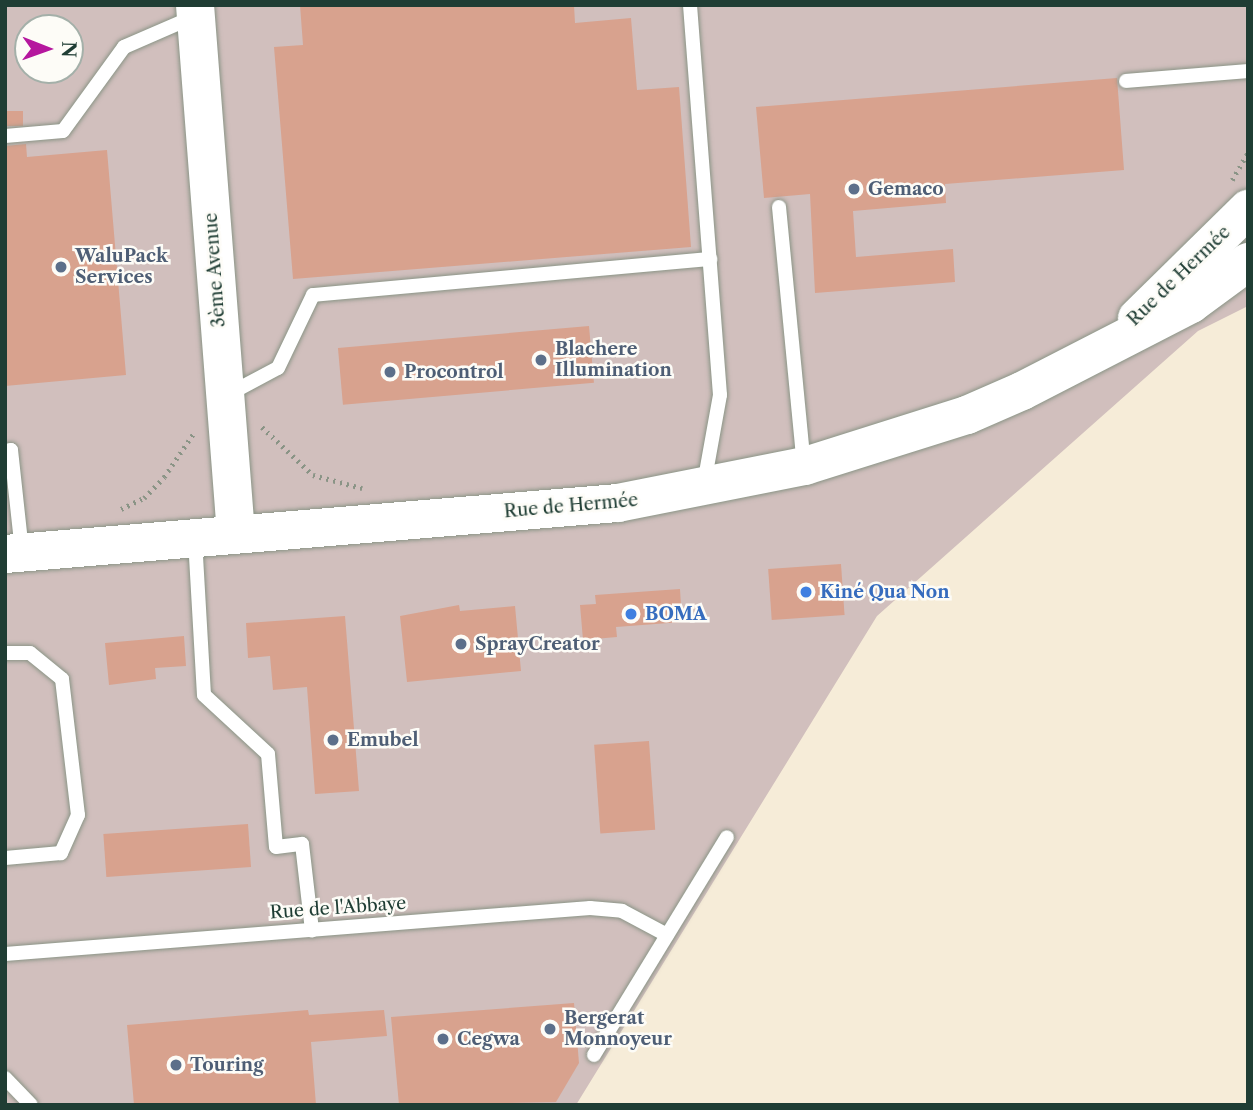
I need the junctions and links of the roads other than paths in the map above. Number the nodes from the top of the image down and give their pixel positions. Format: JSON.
{"nodes":[{"id":1,"x":690,"y":5,"type":"edge"},
{"id":2,"x":195,"y":10,"type":"edge"},
{"id":3,"x":1248,"y":71,"type":"edge"},
{"id":4,"x":1126,"y":81,"type":"dead end"},
{"id":5,"x":5,"y":136,"type":"edge"},
{"id":6,"x":1239,"y":196,"type":"edge"},
{"id":7,"x":779,"y":207,"type":"dead end"},
{"id":8,"x":710,"y":259,"type":"junction"},
{"id":9,"x":1248,"y":262,"type":"edge"},
{"id":10,"x":1110,"y":343,"type":"junction"},
{"id":11,"x":226,"y":410,"type":"junction"},
{"id":12,"x":5,"y":451,"type":"edge"},
{"id":13,"x":805,"y":466,"type":"junction"},
{"id":14,"x":704,"y":489,"type":"junction"},
{"id":15,"x":236,"y":534,"type":"junction"},
{"id":16,"x":195,"y":538,"type":"junction"},
{"id":17,"x":14,"y":553,"type":"edge"},
{"id":18,"x":5,"y":653,"type":"edge"},
{"id":19,"x":727,"y":837,"type":"dead end"},
{"id":20,"x":5,"y":858,"type":"edge"},
{"id":21,"x":312,"y":930,"type":"junction"},
{"id":22,"x":667,"y":935,"type":"junction"},
{"id":23,"x":5,"y":954,"type":"edge"},
{"id":24,"x":594,"y":1055,"type":"dead end"},
{"id":25,"x":5,"y":1078,"type":"edge"},
{"id":26,"x":31,"y":1105,"type":"edge"}],
"edges":[{"from":1,"to":8,"type":"lane"},
{"from":2,"to":5,"type":"lane"},
{"from":2,"to":11,"type":"street","name":"3ème Avenue"},
{"from":3,"to":4,"type":"lane"},
{"from":6,"to":10,"type":"street","name":"Rue de Hermée"},
{"from":7,"to":13,"type":"lane"},
{"from":8,"to":11,"type":"lane"},
{"from":8,"to":14,"type":"lane"},
{"from":9,"to":10,"type":"street","name":"Rue de Hermée"},
{"from":10,"to":13,"type":"street","name":"Rue de Hermée"},
{"from":11,"to":15,"type":"street","name":"3ème Avenue"},
{"from":12,"to":17,"type":"lane"},
{"from":13,"to":14,"type":"street","name":"Rue de Hermée"},
{"from":14,"to":15,"type":"street","name":"Rue de Hermée"},
{"from":15,"to":16,"type":"street","name":"Rue de Hermée"},
{"from":16,"to":17,"type":"street","name":"Rue de Hermée"},
{"from":16,"to":21,"type":"lane"},
{"from":18,"to":20,"type":"lane"},
{"from":19,"to":22,"type":"lane"},
{"from":21,"to":22,"type":"lane","name":"Rue de l'Abbaye"},
{"from":21,"to":23,"type":"lane","name":"Rue de l'Abbaye"},
{"from":22,"to":24,"type":"lane"},
{"from":25,"to":26,"type":"lane"}]}
